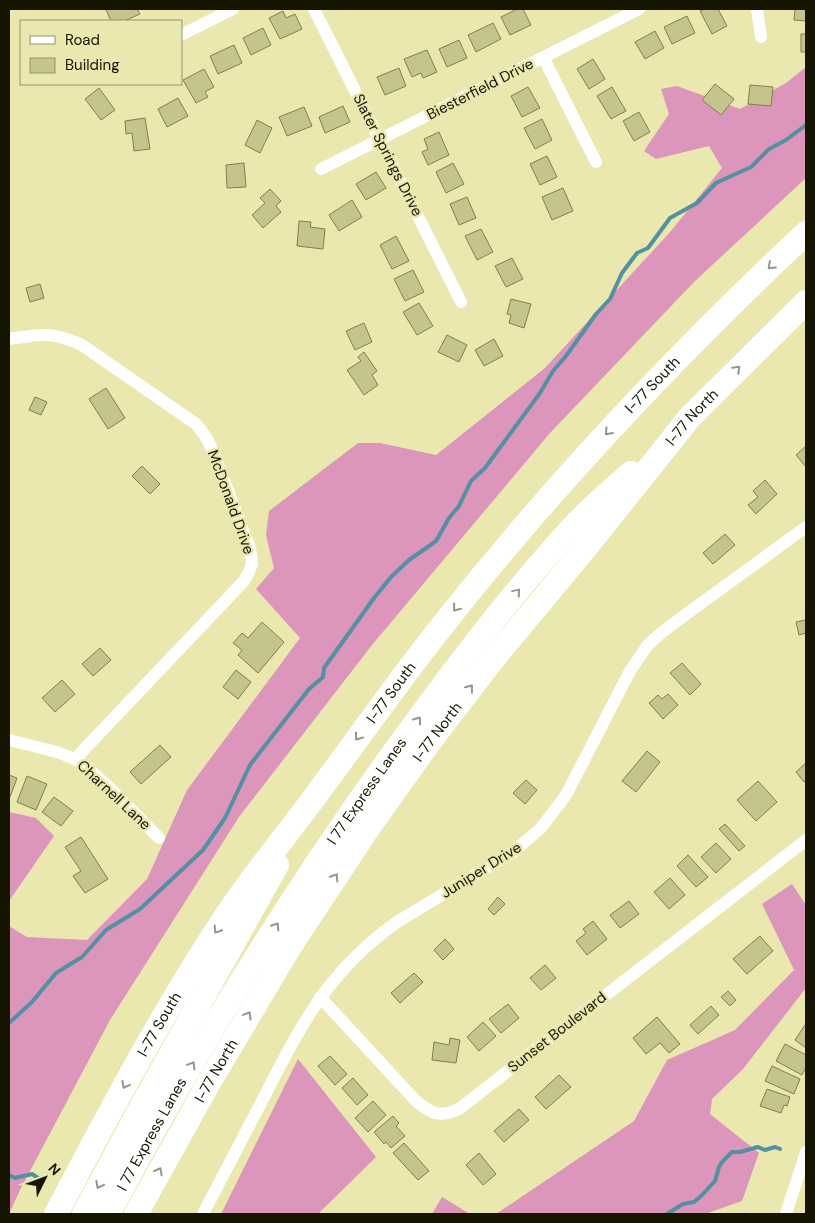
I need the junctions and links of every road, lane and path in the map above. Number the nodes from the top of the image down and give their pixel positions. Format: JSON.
{"nodes":[{"id":1,"x":233,"y":9,"type":"edge"},
{"id":2,"x":314,"y":9,"type":"edge"},
{"id":3,"x":639,"y":9,"type":"edge"},
{"id":4,"x":757,"y":9,"type":"edge"},
{"id":5,"x":182,"y":34,"type":"edge"},
{"id":6,"x":760,"y":37,"type":"dead end"},
{"id":7,"x":543,"y":57,"type":"junction"},
{"id":8,"x":380,"y":140,"type":"junction"},
{"id":9,"x":596,"y":162,"type":"dead end"},
{"id":10,"x":321,"y":169,"type":"dead end"},
{"id":11,"x":806,"y":232,"type":"edge"},
{"id":12,"x":461,"y":302,"type":"dead end"},
{"id":13,"x":806,"y":302,"type":"edge"},
{"id":14,"x":9,"y":339,"type":"edge"},
{"id":15,"x":690,"y":417,"type":"junction"},
{"id":16,"x":806,"y":527,"type":"edge"},
{"id":17,"x":9,"y":740,"type":"edge"},
{"id":18,"x":75,"y":759,"type":"junction"},
{"id":19,"x":319,"y":792,"type":"junction"},
{"id":20,"x":159,"y":838,"type":"dead end"},
{"id":21,"x":806,"y":840,"type":"edge"},
{"id":22,"x":320,"y":997,"type":"junction"},
{"id":23,"x":806,"y":1152,"type":"edge"},
{"id":24,"x":56,"y":1214,"type":"edge"},
{"id":25,"x":84,"y":1214,"type":"edge"},
{"id":26,"x":108,"y":1214,"type":"edge"},
{"id":27,"x":136,"y":1214,"type":"edge"},
{"id":28,"x":204,"y":1214,"type":"edge"},
{"id":29,"x":786,"y":1214,"type":"edge"}],
"edges":[{"from":1,"to":5,"type":"street"},
{"from":2,"to":8,"type":"street","name":"Slater Springs Drive"},
{"from":3,"to":7,"type":"street","name":"Biesterfield Drive"},
{"from":4,"to":6,"type":"street"},
{"from":7,"to":8,"type":"street","name":"Biesterfield Drive"},
{"from":7,"to":9,"type":"street"},
{"from":8,"to":10,"type":"street","name":"Biesterfield Drive"},
{"from":8,"to":12,"type":"street","name":"Slater Springs Drive"},
{"from":11,"to":19,"type":"highway","name":"I-77 South","one_way":true},
{"from":15,"to":13,"type":"highway","name":"I-77 North","one_way":true},
{"from":14,"to":18,"type":"street","name":"McDonald Drive"},
{"from":26,"to":15,"type":"highway","name":"I 77 Express Lanes","one_way":true},
{"from":27,"to":15,"type":"highway","name":"I-77 North","one_way":true},
{"from":16,"to":22,"type":"street","name":"Juniper Drive"},
{"from":17,"to":18,"type":"street","name":"Charnell Lane"},
{"from":18,"to":20,"type":"street","name":"Charnell Lane"},
{"from":19,"to":24,"type":"highway","name":"I-77 South","one_way":true},
{"from":19,"to":25,"type":"highway","name":"I 77 Express Lanes","one_way":true},
{"from":21,"to":22,"type":"street","name":"Sunset Boulevard"},
{"from":22,"to":28,"type":"street","name":"Juniper Drive"},
{"from":23,"to":29,"type":"street"}]}
